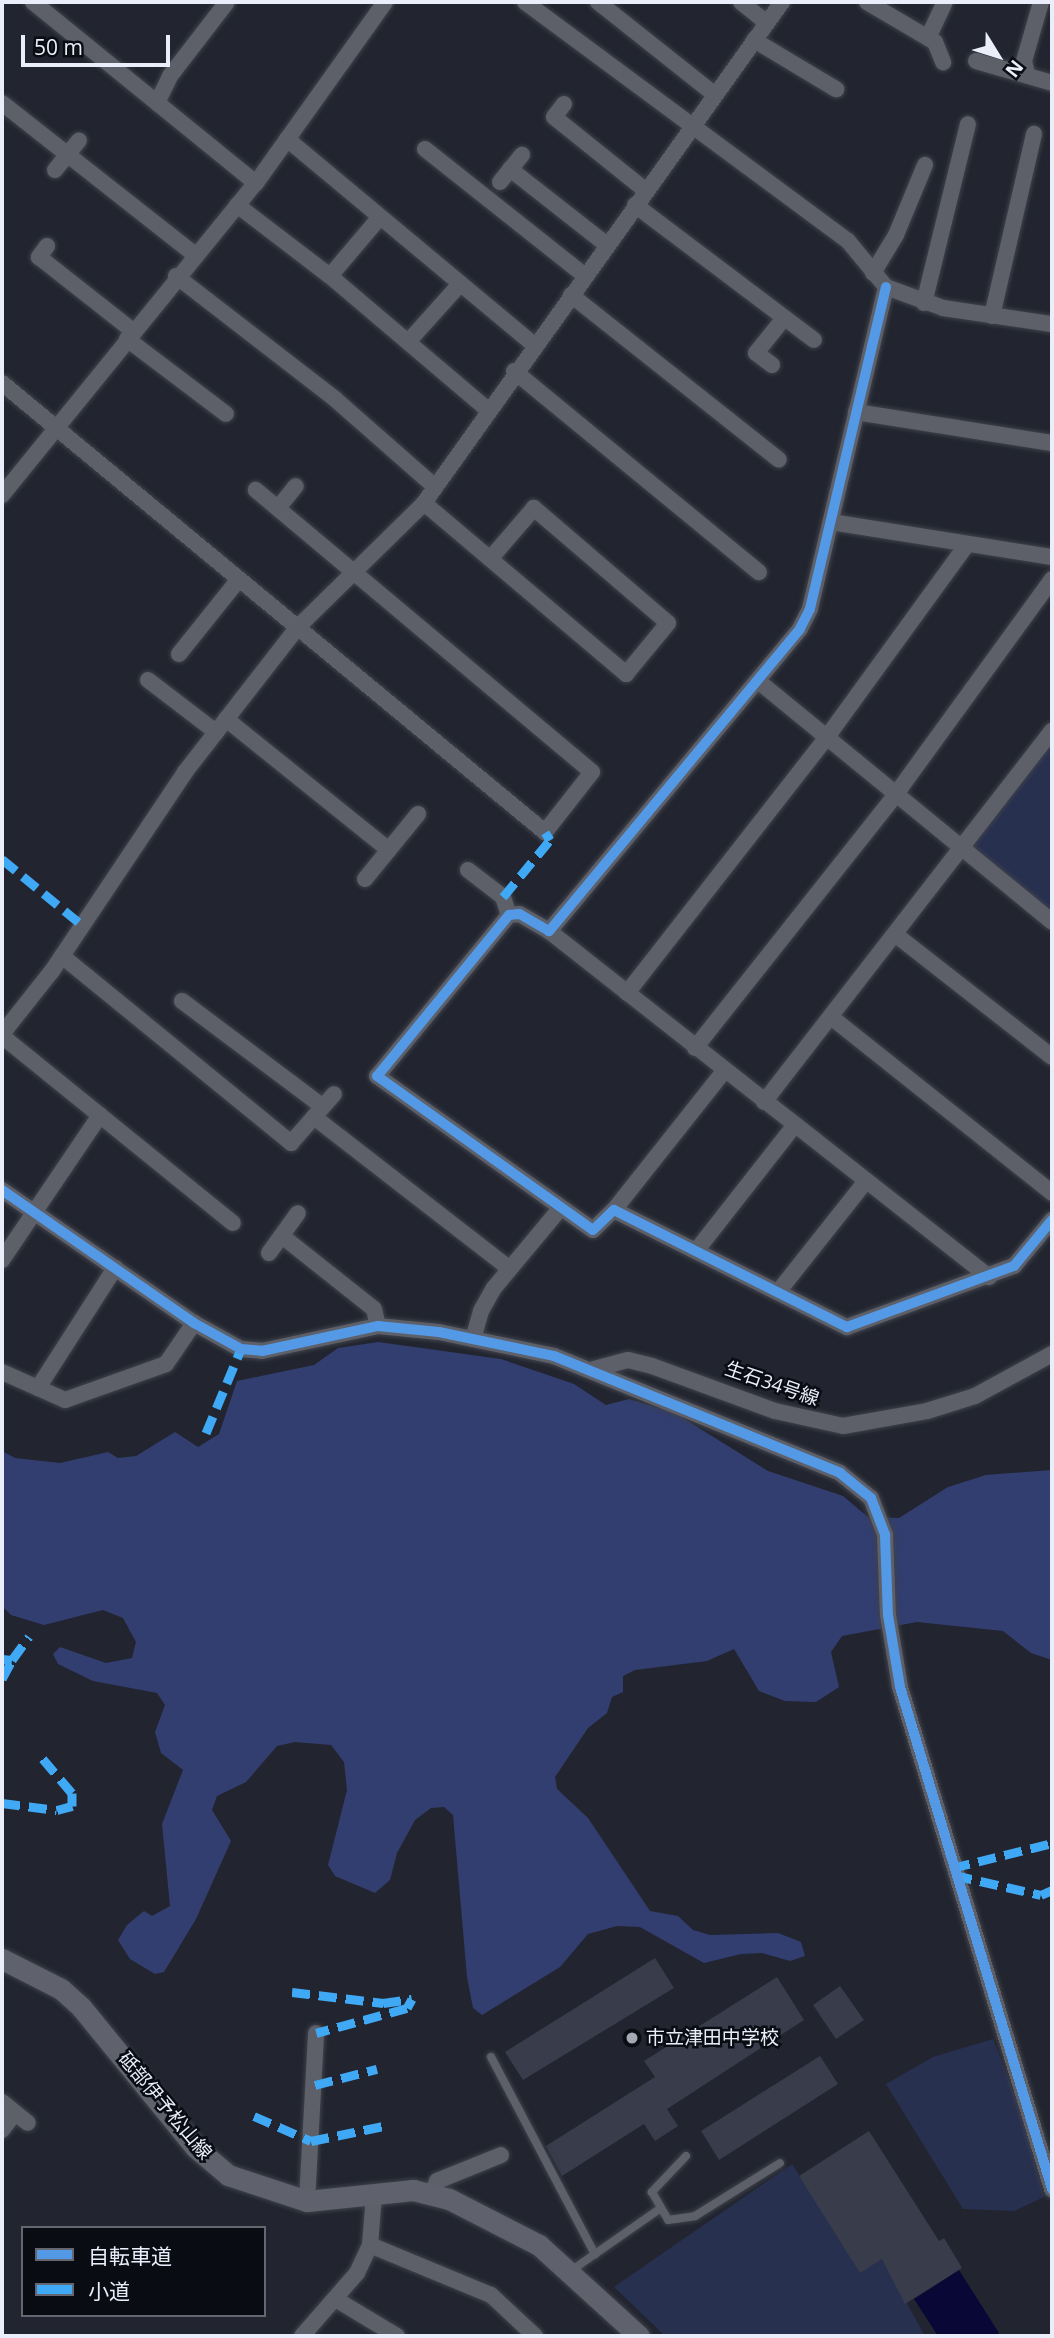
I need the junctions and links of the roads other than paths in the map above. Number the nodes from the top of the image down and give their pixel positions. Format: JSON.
{"nodes":[{"id":1,"x":33,"y":2,"type":"edge"},
{"id":2,"x":385,"y":2,"type":"edge"},
{"id":3,"x":525,"y":2,"type":"edge"},
{"id":4,"x":598,"y":2,"type":"edge"},
{"id":5,"x":741,"y":2,"type":"edge"},
{"id":6,"x":782,"y":2,"type":"edge"},
{"id":7,"x":867,"y":2,"type":"edge"},
{"id":8,"x":945,"y":2,"type":"edge"},
{"id":9,"x":1041,"y":2,"type":"edge"},
{"id":10,"x":233,"y":5,"type":"edge"},
{"id":11,"x":766,"y":22,"type":"junction"},
{"id":12,"x":928,"y":38,"type":"junction"},
{"id":13,"x":754,"y":40,"type":"junction"},
{"id":14,"x":976,"y":61,"type":"dead end"},
{"id":15,"x":943,"y":62,"type":"dead end"},
{"id":16,"x":1027,"y":74,"type":"junction"},
{"id":17,"x":1052,"y":83,"type":"edge"},
{"id":18,"x":836,"y":89,"type":"dead end"},
{"id":19,"x":714,"y":94,"type":"junction"},
{"id":20,"x":2,"y":103,"type":"edge"},
{"id":21,"x":157,"y":103,"type":"junction"},
{"id":22,"x":564,"y":104,"type":"dead end"},
{"id":23,"x":968,"y":124,"type":"dead end"},
{"id":24,"x":691,"y":126,"type":"junction"},
{"id":25,"x":1034,"y":134,"type":"dead end"},
{"id":26,"x":79,"y":139,"type":"dead end"},
{"id":27,"x":287,"y":139,"type":"junction"},
{"id":28,"x":425,"y":149,"type":"dead end"},
{"id":29,"x":67,"y":155,"type":"junction"},
{"id":30,"x":522,"y":155,"type":"dead end"},
{"id":31,"x":925,"y":165,"type":"dead end"},
{"id":32,"x":510,"y":169,"type":"junction"},
{"id":33,"x":55,"y":170,"type":"dead end"},
{"id":34,"x":500,"y":182,"type":"dead end"},
{"id":35,"x":256,"y":183,"type":"junction"},
{"id":36,"x":645,"y":190,"type":"junction"},
{"id":37,"x":237,"y":205,"type":"junction"},
{"id":38,"x":635,"y":205,"type":"junction"},
{"id":39,"x":380,"y":217,"type":"junction"},
{"id":40,"x":607,"y":245,"type":"junction"},
{"id":41,"x":47,"y":246,"type":"dead end"},
{"id":42,"x":194,"y":254,"type":"junction"},
{"id":43,"x":873,"y":273,"type":"junction"},
{"id":44,"x":176,"y":276,"type":"junction"},
{"id":45,"x":330,"y":276,"type":"junction"},
{"id":46,"x":585,"y":276,"type":"junction"},
{"id":47,"x":460,"y":284,"type":"junction"},
{"id":48,"x":886,"y":287,"type":"junction"},
{"id":49,"x":572,"y":295,"type":"junction"},
{"id":50,"x":924,"y":303,"type":"junction"},
{"id":51,"x":992,"y":316,"type":"junction"},
{"id":52,"x":784,"y":318,"type":"junction"},
{"id":53,"x":1052,"y":324,"type":"edge"},
{"id":54,"x":130,"y":335,"type":"junction"},
{"id":55,"x":814,"y":340,"type":"dead end"},
{"id":56,"x":408,"y":342,"type":"junction"},
{"id":57,"x":534,"y":345,"type":"junction"},
{"id":58,"x":772,"y":365,"type":"dead end"},
{"id":59,"x":514,"y":371,"type":"junction"},
{"id":60,"x":2,"y":383,"type":"edge"},
{"id":61,"x":488,"y":410,"type":"junction"},
{"id":62,"x":856,"y":412,"type":"junction"},
{"id":63,"x":226,"y":414,"type":"dead end"},
{"id":64,"x":56,"y":432,"type":"junction"},
{"id":65,"x":1052,"y":443,"type":"edge"},
{"id":66,"x":779,"y":460,"type":"dead end"},
{"id":67,"x":296,"y":486,"type":"dead end"},
{"id":68,"x":435,"y":488,"type":"junction"},
{"id":69,"x":256,"y":490,"type":"dead end"},
{"id":70,"x":2,"y":495,"type":"edge"},
{"id":71,"x":424,"y":503,"type":"junction"},
{"id":72,"x":278,"y":509,"type":"junction"},
{"id":73,"x":831,"y":522,"type":"junction"},
{"id":74,"x":967,"y":544,"type":"junction"},
{"id":75,"x":1052,"y":557,"type":"edge"},
{"id":76,"x":490,"y":559,"type":"junction"},
{"id":77,"x":759,"y":572,"type":"dead end"},
{"id":78,"x":355,"y":573,"type":"junction"},
{"id":79,"x":239,"y":579,"type":"junction"},
{"id":80,"x":1052,"y":579,"type":"edge"},
{"id":81,"x":298,"y":627,"type":"junction"},
{"id":82,"x":179,"y":654,"type":"dead end"},
{"id":83,"x":148,"y":680,"type":"dead end"},
{"id":84,"x":758,"y":681,"type":"junction"},
{"id":85,"x":226,"y":719,"type":"junction"},
{"id":86,"x":1052,"y":731,"type":"edge"},
{"id":87,"x":216,"y":732,"type":"junction"},
{"id":88,"x":827,"y":737,"type":"junction"},
{"id":89,"x":896,"y":794,"type":"junction"},
{"id":90,"x":418,"y":814,"type":"dead end"},
{"id":91,"x":963,"y":849,"type":"junction"},
{"id":92,"x":389,"y":850,"type":"junction"},
{"id":93,"x":468,"y":870,"type":"dead end"},
{"id":94,"x":365,"y":879,"type":"dead end"},
{"id":95,"x":509,"y":915,"type":"junction"},
{"id":96,"x":1052,"y":922,"type":"edge"},
{"id":97,"x":549,"y":931,"type":"junction"},
{"id":98,"x":895,"y":935,"type":"junction"},
{"id":99,"x":62,"y":956,"type":"junction"},
{"id":100,"x":626,"y":993,"type":"junction"},
{"id":101,"x":182,"y":1001,"type":"dead end"},
{"id":102,"x":831,"y":1017,"type":"junction"},
{"id":103,"x":4,"y":1028,"type":"edge"},
{"id":104,"x":695,"y":1048,"type":"junction"},
{"id":105,"x":1052,"y":1057,"type":"edge"},
{"id":106,"x":724,"y":1071,"type":"junction"},
{"id":107,"x":334,"y":1094,"type":"dead end"},
{"id":108,"x":764,"y":1102,"type":"junction"},
{"id":109,"x":318,"y":1112,"type":"junction"},
{"id":110,"x":100,"y":1115,"type":"junction"},
{"id":111,"x":794,"y":1126,"type":"junction"},
{"id":112,"x":866,"y":1181,"type":"junction"},
{"id":113,"x":2,"y":1190,"type":"edge"},
{"id":114,"x":1052,"y":1193,"type":"edge"},
{"id":115,"x":559,"y":1210,"type":"junction"},
{"id":116,"x":614,"y":1210,"type":"junction"},
{"id":117,"x":33,"y":1212,"type":"junction"},
{"id":118,"x":298,"y":1213,"type":"dead end"},
{"id":119,"x":1052,"y":1220,"type":"edge"},
{"id":120,"x":233,"y":1223,"type":"dead end"},
{"id":121,"x":282,"y":1236,"type":"junction"},
{"id":122,"x":696,"y":1251,"type":"junction"},
{"id":123,"x":269,"y":1253,"type":"dead end"},
{"id":124,"x":2,"y":1261,"type":"edge"},
{"id":125,"x":115,"y":1268,"type":"junction"},
{"id":126,"x":509,"y":1268,"type":"junction"},
{"id":127,"x":989,"y":1277,"type":"junction"},
{"id":128,"x":778,"y":1292,"type":"junction"},
{"id":129,"x":194,"y":1323,"type":"junction"},
{"id":130,"x":378,"y":1326,"type":"junction"},
{"id":131,"x":472,"y":1339,"type":"junction"},
{"id":132,"x":1052,"y":1354,"type":"edge"},
{"id":133,"x":594,"y":1369,"type":"junction"},
{"id":134,"x":2,"y":1373,"type":"edge"},
{"id":135,"x":38,"y":1388,"type":"junction"},
{"id":136,"x":2,"y":1959,"type":"edge"},
{"id":137,"x":316,"y":2033,"type":"dead end"},
{"id":138,"x":491,"y":2057,"type":"dead end"},
{"id":139,"x":2,"y":2102,"type":"edge"},
{"id":140,"x":2,"y":2130,"type":"edge"},
{"id":141,"x":501,"y":2155,"type":"dead end"},
{"id":142,"x":686,"y":2156,"type":"dead end"},
{"id":143,"x":780,"y":2163,"type":"dead end"},
{"id":144,"x":1052,"y":2189,"type":"edge"},
{"id":145,"x":432,"y":2193,"type":"junction"},
{"id":146,"x":374,"y":2194,"type":"junction"},
{"id":147,"x":307,"y":2201,"type":"junction"},
{"id":148,"x":661,"y":2208,"type":"junction"},
{"id":149,"x":370,"y":2245,"type":"junction"},
{"id":150,"x":595,"y":2254,"type":"junction"},
{"id":151,"x":572,"y":2270,"type":"junction"},
{"id":152,"x":337,"y":2300,"type":"junction"},
{"id":153,"x":302,"y":2336,"type":"edge"},
{"id":154,"x":397,"y":2336,"type":"edge"},
{"id":155,"x":535,"y":2336,"type":"edge"},
{"id":156,"x":639,"y":2336,"type":"edge"}],
"edges":[{"from":1,"to":21,"type":"street"},
{"from":2,"to":27,"type":"street"},
{"from":3,"to":24,"type":"street"},
{"from":4,"to":19,"type":"street"},
{"from":5,"to":11,"type":"street"},
{"from":6,"to":11,"type":"street"},
{"from":7,"to":12,"type":"street"},
{"from":8,"to":12,"type":"street"},
{"from":9,"to":16,"type":"street"},
{"from":10,"to":21,"type":"street"},
{"from":11,"to":13,"type":"street"},
{"from":12,"to":15,"type":"street"},
{"from":13,"to":18,"type":"street"},
{"from":13,"to":19,"type":"street"},
{"from":14,"to":16,"type":"street"},
{"from":16,"to":17,"type":"street"},
{"from":19,"to":24,"type":"street"},
{"from":20,"to":29,"type":"street"},
{"from":21,"to":35,"type":"street"},
{"from":22,"to":36,"type":"street"},
{"from":23,"to":50,"type":"street"},
{"from":24,"to":36,"type":"street"},
{"from":24,"to":43,"type":"street"},
{"from":25,"to":51,"type":"street"},
{"from":26,"to":29,"type":"street"},
{"from":27,"to":35,"type":"street"},
{"from":27,"to":39,"type":"street"},
{"from":28,"to":46,"type":"street"},
{"from":29,"to":33,"type":"street"},
{"from":29,"to":42,"type":"street"},
{"from":30,"to":32,"type":"street"},
{"from":31,"to":43,"type":"street"},
{"from":32,"to":34,"type":"street"},
{"from":32,"to":40,"type":"street"},
{"from":35,"to":37,"type":"street"},
{"from":36,"to":38,"type":"street"},
{"from":37,"to":42,"type":"street"},
{"from":37,"to":45,"type":"street"},
{"from":38,"to":40,"type":"street"},
{"from":38,"to":52,"type":"street"},
{"from":39,"to":45,"type":"street"},
{"from":39,"to":47,"type":"street"},
{"from":40,"to":46,"type":"street"},
{"from":41,"to":54,"type":"street"},
{"from":42,"to":44,"type":"street"},
{"from":43,"to":48,"type":"street"},
{"from":44,"to":54,"type":"street"},
{"from":44,"to":68,"type":"street"},
{"from":45,"to":56,"type":"street"},
{"from":46,"to":49,"type":"street"},
{"from":47,"to":56,"type":"street"},
{"from":47,"to":57,"type":"street"},
{"from":48,"to":50,"type":"street"},
{"from":48,"to":62,"type":"street"},
{"from":49,"to":57,"type":"street"},
{"from":49,"to":66,"type":"street"},
{"from":50,"to":51,"type":"street"},
{"from":51,"to":53,"type":"street"},
{"from":52,"to":55,"type":"street"},
{"from":52,"to":58,"type":"street"},
{"from":54,"to":63,"type":"street"},
{"from":54,"to":64,"type":"street"},
{"from":56,"to":61,"type":"street"},
{"from":57,"to":59,"type":"street"},
{"from":59,"to":61,"type":"street"},
{"from":59,"to":77,"type":"street"},
{"from":60,"to":64,"type":"street"},
{"from":61,"to":68,"type":"street"},
{"from":62,"to":65,"type":"street"},
{"from":62,"to":73,"type":"street"},
{"from":64,"to":70,"type":"street"},
{"from":64,"to":79,"type":"street"},
{"from":67,"to":72,"type":"street"},
{"from":68,"to":71,"type":"street"},
{"from":69,"to":72,"type":"street"},
{"from":71,"to":76,"type":"street"},
{"from":71,"to":78,"type":"street"},
{"from":72,"to":78,"type":"street"},
{"from":73,"to":74,"type":"street"},
{"from":73,"to":84,"type":"street"},
{"from":74,"to":75,"type":"street"},
{"from":74,"to":88,"type":"street"},
{"from":76,"to":76,"type":"street"},
{"from":78,"to":81,"type":"street"},
{"from":78,"to":81,"type":"street"},
{"from":79,"to":81,"type":"street"},
{"from":79,"to":82,"type":"street"},
{"from":80,"to":89,"type":"street"},
{"from":81,"to":85,"type":"street"},
{"from":83,"to":87,"type":"street"},
{"from":84,"to":88,"type":"street"},
{"from":84,"to":97,"type":"street"},
{"from":85,"to":87,"type":"street"},
{"from":85,"to":92,"type":"street"},
{"from":86,"to":91,"type":"street"},
{"from":87,"to":99,"type":"street"},
{"from":88,"to":89,"type":"street"},
{"from":88,"to":100,"type":"street"},
{"from":89,"to":91,"type":"street"},
{"from":89,"to":104,"type":"street"},
{"from":90,"to":92,"type":"street"},
{"from":91,"to":96,"type":"street"},
{"from":91,"to":98,"type":"street"},
{"from":92,"to":94,"type":"street"},
{"from":93,"to":95,"type":"street"},
{"from":95,"to":97,"type":"street"},
{"from":95,"to":115,"type":"street"},
{"from":97,"to":100,"type":"street"},
{"from":98,"to":102,"type":"street"},
{"from":98,"to":105,"type":"street"},
{"from":99,"to":103,"type":"street"},
{"from":99,"to":109,"type":"street"},
{"from":100,"to":104,"type":"street"},
{"from":101,"to":109,"type":"street"},
{"from":102,"to":108,"type":"street"},
{"from":102,"to":114,"type":"street"},
{"from":103,"to":110,"type":"street"},
{"from":104,"to":106,"type":"street"},
{"from":106,"to":108,"type":"street"},
{"from":106,"to":116,"type":"street"},
{"from":107,"to":109,"type":"street"},
{"from":108,"to":111,"type":"street"},
{"from":109,"to":126,"type":"street"},
{"from":110,"to":117,"type":"street"},
{"from":110,"to":120,"type":"street"},
{"from":111,"to":112,"type":"street"},
{"from":111,"to":122,"type":"street"},
{"from":112,"to":127,"type":"street"},
{"from":112,"to":128,"type":"street"},
{"from":113,"to":117,"type":"street"},
{"from":115,"to":116,"type":"street"},
{"from":115,"to":126,"type":"street"},
{"from":116,"to":122,"type":"street"},
{"from":117,"to":124,"type":"street"},
{"from":117,"to":125,"type":"street"},
{"from":118,"to":121,"type":"street"},
{"from":119,"to":127,"type":"street"},
{"from":121,"to":123,"type":"street"},
{"from":121,"to":130,"type":"street"},
{"from":122,"to":128,"type":"street"},
{"from":125,"to":129,"type":"street"},
{"from":125,"to":135,"type":"street"},
{"from":126,"to":131,"type":"street"},
{"from":127,"to":128,"type":"street"},
{"from":129,"to":130,"type":"street"},
{"from":129,"to":135,"type":"street"},
{"from":130,"to":131,"type":"street"},
{"from":131,"to":133,"type":"street"},
{"from":132,"to":133,"type":"street","name":"生石34号線"},
{"from":133,"to":144,"type":"street"},
{"from":134,"to":135,"type":"street"},
{"from":136,"to":147,"type":"main road","name":"砥部伊予松山線"},
{"from":137,"to":147,"type":"street"},
{"from":138,"to":150,"type":"lane"},
{"from":139,"to":140,"type":"street"},
{"from":141,"to":145,"type":"street"},
{"from":142,"to":148,"type":"lane"},
{"from":143,"to":148,"type":"lane"},
{"from":145,"to":146,"type":"main road","name":"砥部伊予松山線"},
{"from":145,"to":151,"type":"main road","name":"砥部伊予松山線"},
{"from":146,"to":147,"type":"main road","name":"砥部伊予松山線"},
{"from":146,"to":149,"type":"street"},
{"from":148,"to":150,"type":"lane"},
{"from":149,"to":152,"type":"street"},
{"from":149,"to":155,"type":"street"},
{"from":150,"to":151,"type":"lane"},
{"from":151,"to":156,"type":"main road","name":"砥部伊予松山線"},
{"from":152,"to":153,"type":"street"},
{"from":152,"to":154,"type":"street"}]}
